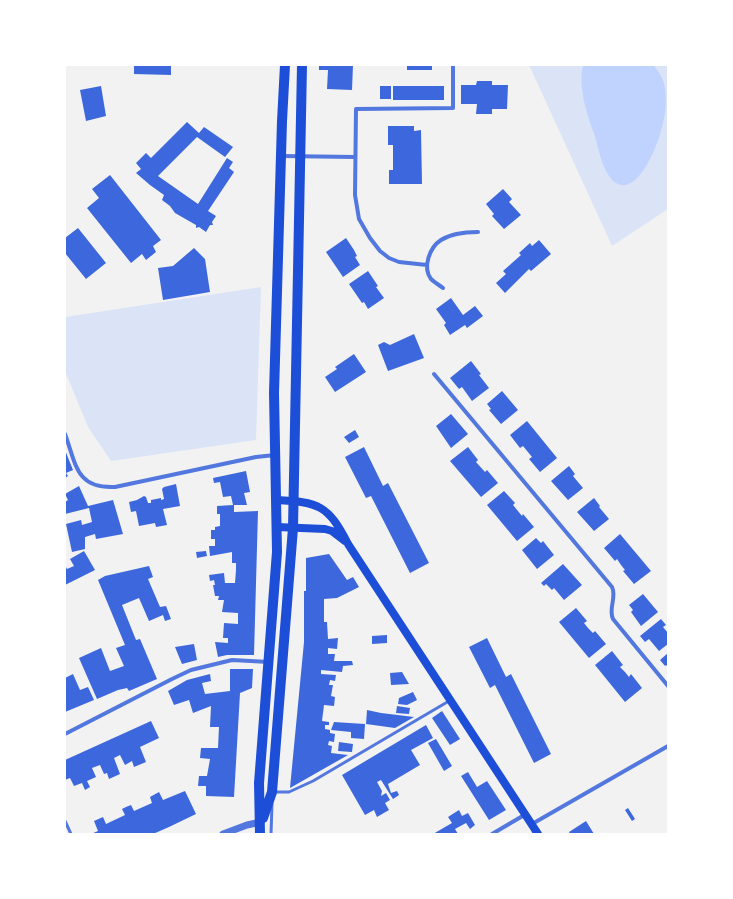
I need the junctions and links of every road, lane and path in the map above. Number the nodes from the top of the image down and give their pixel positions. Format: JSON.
{"nodes":[{"id":1,"x":285,"y":65,"type":"edge"},
{"id":2,"x":302,"y":65,"type":"edge"},
{"id":3,"x":453,"y":65,"type":"edge"},
{"id":4,"x":281,"y":156,"type":"junction"},
{"id":5,"x":301,"y":156,"type":"junction"},
{"id":6,"x":355,"y":157,"type":"junction"},
{"id":7,"x":478,"y":232,"type":"dead end"},
{"id":8,"x":427,"y":265,"type":"junction"},
{"id":9,"x":443,"y":288,"type":"dead end"},
{"id":10,"x":434,"y":374,"type":"dead end"},
{"id":11,"x":65,"y":434,"type":"edge"},
{"id":12,"x":275,"y":456,"type":"junction"},
{"id":13,"x":276,"y":500,"type":"junction"},
{"id":14,"x":293,"y":501,"type":"junction"},
{"id":15,"x":277,"y":527,"type":"junction"},
{"id":16,"x":293,"y":528,"type":"junction"},
{"id":17,"x":348,"y":544,"type":"junction"},
{"id":18,"x":269,"y":662,"type":"junction"},
{"id":19,"x":668,"y":686,"type":"edge"},
{"id":20,"x":451,"y":700,"type":"junction"},
{"id":21,"x":65,"y":734,"type":"edge"},
{"id":22,"x":668,"y":746,"type":"edge"},
{"id":23,"x":272,"y":792,"type":"junction"},
{"id":24,"x":526,"y":814,"type":"junction"},
{"id":25,"x":65,"y":821,"type":"edge"},
{"id":26,"x":261,"y":822,"type":"junction"},
{"id":27,"x":532,"y":824,"type":"junction"},
{"id":28,"x":71,"y":834,"type":"edge"},
{"id":29,"x":223,"y":834,"type":"edge"},
{"id":30,"x":260,"y":834,"type":"edge"},
{"id":31,"x":271,"y":834,"type":"edge"},
{"id":32,"x":492,"y":834,"type":"edge"},
{"id":33,"x":538,"y":834,"type":"edge"}],
"edges":[{"from":1,"to":4,"type":"main road"},
{"from":2,"to":5,"type":"main road"},
{"from":3,"to":6,"type":"street"},
{"from":4,"to":5,"type":"street"},
{"from":4,"to":12,"type":"main road"},
{"from":5,"to":6,"type":"street"},
{"from":5,"to":14,"type":"main road"},
{"from":6,"to":8,"type":"street"},
{"from":7,"to":8,"type":"street"},
{"from":8,"to":9,"type":"street"},
{"from":10,"to":19,"type":"street"},
{"from":11,"to":12,"type":"street"},
{"from":12,"to":13,"type":"main road"},
{"from":13,"to":14,"type":"main road"},
{"from":13,"to":15,"type":"main road"},
{"from":14,"to":16,"type":"main road"},
{"from":14,"to":17,"type":"main road"},
{"from":15,"to":16,"type":"main road"},
{"from":15,"to":18,"type":"main road"},
{"from":16,"to":17,"type":"main road"},
{"from":16,"to":23,"type":"main road"},
{"from":17,"to":20,"type":"main road"},
{"from":18,"to":21,"type":"street"},
{"from":18,"to":26,"type":"main road"},
{"from":20,"to":23,"type":"lane"},
{"from":20,"to":24,"type":"main road"},
{"from":22,"to":27,"type":"street"},
{"from":23,"to":26,"type":"main road"},
{"from":23,"to":31,"type":"lane"},
{"from":24,"to":27,"type":"main road"},
{"from":24,"to":32,"type":"street"},
{"from":25,"to":28,"type":"lane"},
{"from":26,"to":29,"type":"street"},
{"from":26,"to":30,"type":"main road"},
{"from":27,"to":33,"type":"main road"}]}
